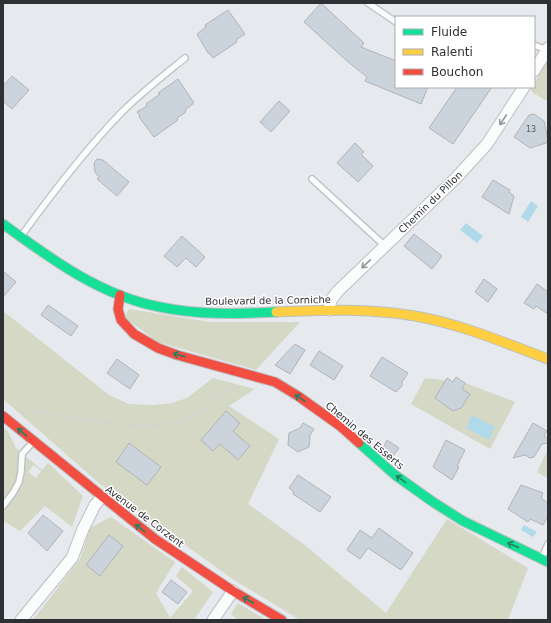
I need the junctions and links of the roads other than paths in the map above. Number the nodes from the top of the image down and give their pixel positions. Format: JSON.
{"nodes":[{"id":1,"x":368,"y":3,"type":"edge"},
{"id":2,"x":395,"y":21,"type":"edge"},
{"id":3,"x":535,"y":45,"type":"edge"},
{"id":4,"x":548,"y":49,"type":"edge"},
{"id":5,"x":185,"y":58,"type":"dead end"},
{"id":6,"x":535,"y":69,"type":"edge"},
{"id":7,"x":523,"y":88,"type":"edge"},
{"id":8,"x":312,"y":179,"type":"dead end"},
{"id":9,"x":3,"y":224,"type":"edge"},
{"id":10,"x":20,"y":237,"type":"junction"},
{"id":11,"x":385,"y":246,"type":"junction"},
{"id":12,"x":120,"y":296,"type":"junction"},
{"id":13,"x":329,"y":310,"type":"junction"},
{"id":14,"x":548,"y":359,"type":"edge"},
{"id":15,"x":5,"y":418,"type":"edge"},
{"id":16,"x":33,"y":441,"type":"junction"},
{"id":17,"x":102,"y":497,"type":"junction"},
{"id":18,"x":3,"y":506,"type":"edge"},
{"id":19,"x":548,"y":544,"type":"edge"},
{"id":20,"x":545,"y":560,"type":"edge"},
{"id":21,"x":233,"y":592,"type":"junction"},
{"id":22,"x":21,"y":620,"type":"edge"},
{"id":23,"x":213,"y":620,"type":"edge"},
{"id":24,"x":282,"y":620,"type":"edge"}],
"edges":[{"from":1,"to":2,"type":"lane"},
{"from":3,"to":4,"type":"lane"},
{"from":4,"to":6,"type":"street"},
{"from":5,"to":10,"type":"lane"},
{"from":7,"to":11,"type":"street","name":"Chemin du Pillon","one_way":true},
{"from":8,"to":11,"type":"lane"},
{"from":9,"to":10,"type":"street","name":"Boulevard de la Corniche"},
{"from":10,"to":12,"type":"street","name":"Boulevard de la Corniche"},
{"from":11,"to":13,"type":"street","name":"Chemin du Pillon","one_way":true},
{"from":12,"to":13,"type":"street","name":"Boulevard de la Corniche"},
{"from":20,"to":12,"type":"street","name":"Chemin des Esserts","one_way":true},
{"from":13,"to":14,"type":"street","name":"Boulevard de la Corniche"},
{"from":16,"to":15,"type":"street","name":"Avenue de Corzent","one_way":true},
{"from":16,"to":17,"type":"street","name":"Avenue de Corzent"},
{"from":16,"to":18,"type":"lane"},
{"from":21,"to":17,"type":"street","name":"Avenue de Corzent","one_way":true},
{"from":17,"to":22,"type":"street"},
{"from":19,"to":20,"type":"lane"},
{"from":21,"to":23,"type":"street"},
{"from":24,"to":21,"type":"street","name":"Avenue de Corzent","one_way":true}]}
